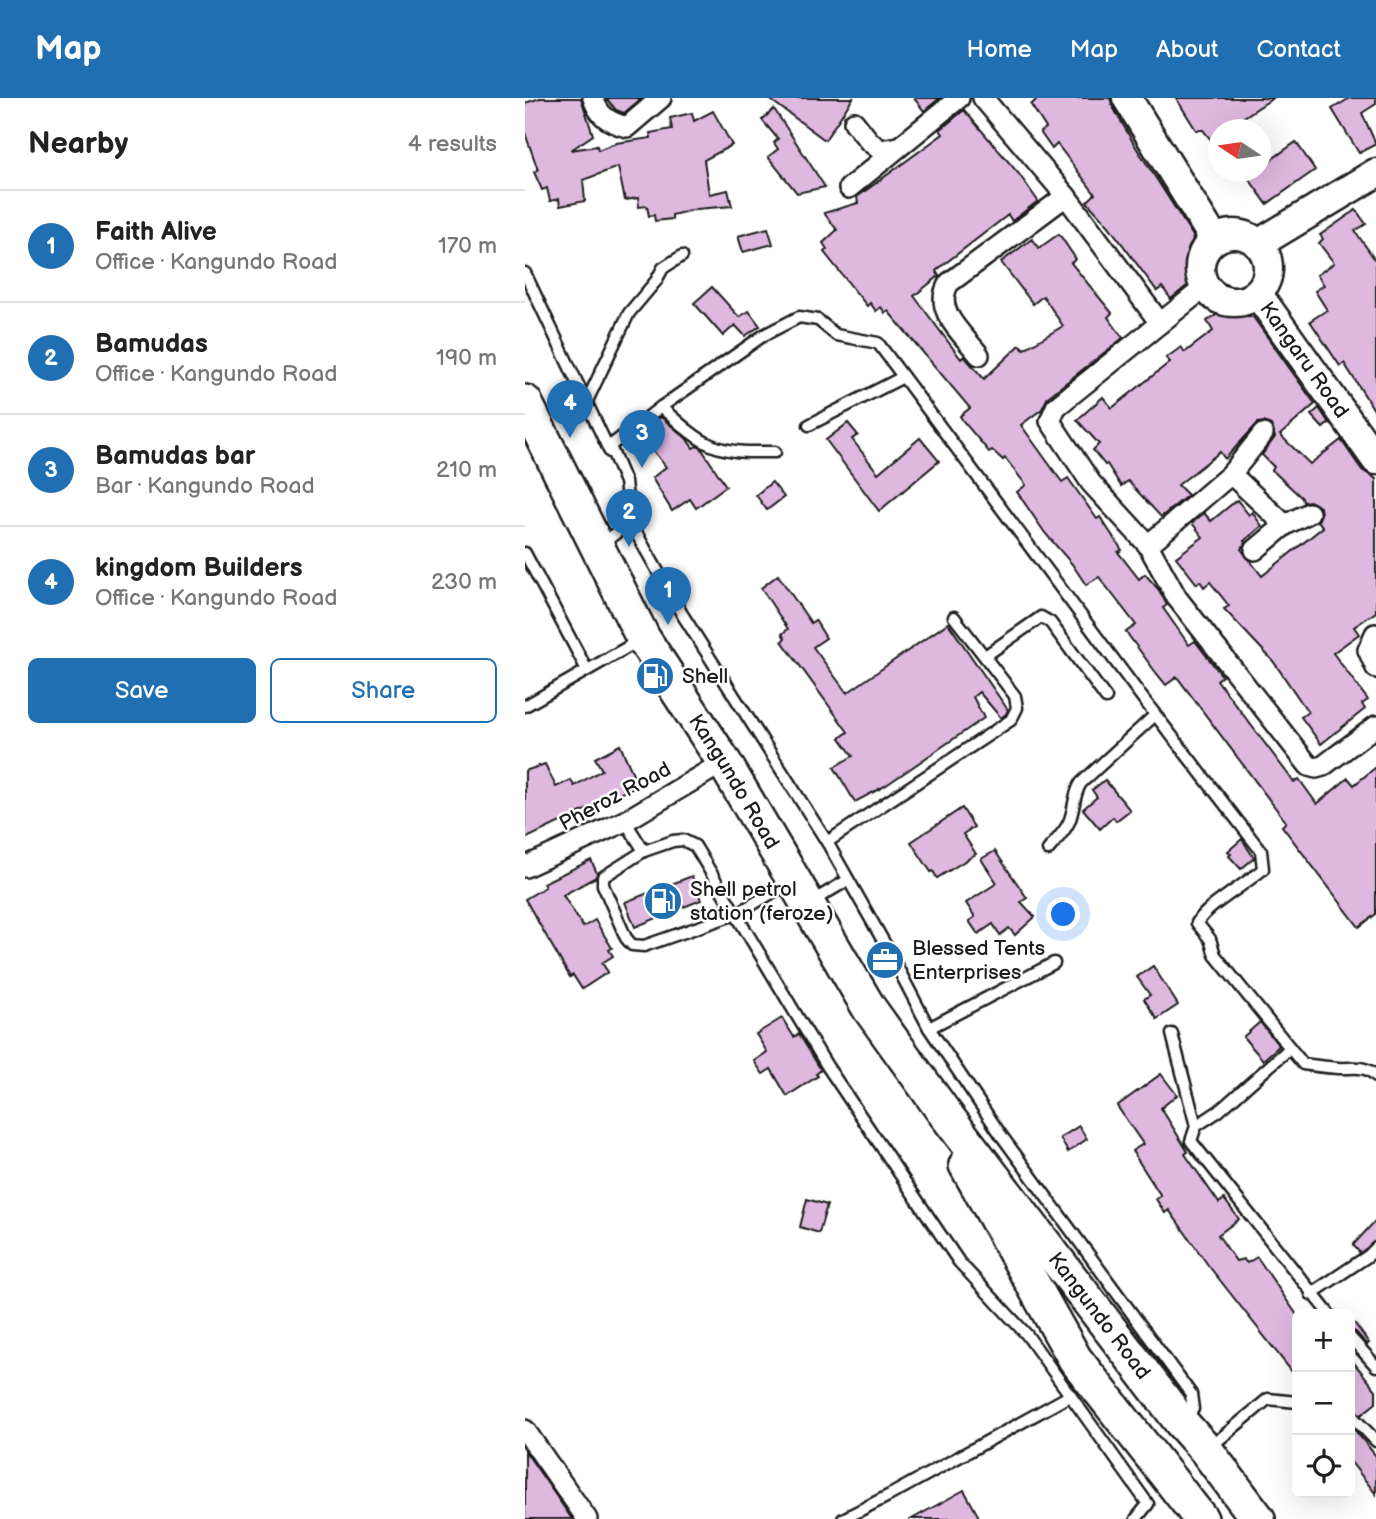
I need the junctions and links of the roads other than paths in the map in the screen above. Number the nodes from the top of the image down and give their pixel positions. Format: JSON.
{"nodes":[{"id":1,"x":593,"y":98,"type":"edge"},
{"id":2,"x":661,"y":98,"type":"edge"},
{"id":3,"x":959,"y":98,"type":"edge"},
{"id":4,"x":983,"y":98,"type":"edge"},
{"id":5,"x":1130,"y":99,"type":"edge"},
{"id":6,"x":854,"y":122,"type":"dead end"},
{"id":7,"x":898,"y":147,"type":"junction"},
{"id":8,"x":1376,"y":173,"type":"edge"},
{"id":9,"x":849,"y":187,"type":"dead end"},
{"id":10,"x":1066,"y":196,"type":"junction"},
{"id":11,"x":1214,"y":239,"type":"junction"},
{"id":12,"x":1258,"y":244,"type":"junction"},
{"id":13,"x":682,"y":256,"type":"dead end"},
{"id":14,"x":525,"y":273,"type":"edge"},
{"id":15,"x":1205,"y":287,"type":"junction"},
{"id":16,"x":1257,"y":293,"type":"junction"},
{"id":17,"x":1160,"y":323,"type":"junction"},
{"id":18,"x":979,"y":355,"type":"dead end"},
{"id":19,"x":903,"y":377,"type":"junction"},
{"id":20,"x":525,"y":402,"type":"edge"},
{"id":21,"x":586,"y":403,"type":"junction"},
{"id":22,"x":661,"y":407,"type":"junction"},
{"id":23,"x":809,"y":425,"type":"dead end"},
{"id":24,"x":1263,"y":435,"type":"dead end"},
{"id":25,"x":775,"y":452,"type":"dead end"},
{"id":26,"x":1376,"y":460,"type":"edge"},
{"id":27,"x":1231,"y":474,"type":"junction"},
{"id":28,"x":625,"y":482,"type":"junction"},
{"id":29,"x":1309,"y":513,"type":"dead end"},
{"id":30,"x":630,"y":522,"type":"junction"},
{"id":31,"x":1285,"y":525,"type":"junction"},
{"id":32,"x":1148,"y":545,"type":"junction"},
{"id":33,"x":599,"y":547,"type":"junction"},
{"id":34,"x":1255,"y":550,"type":"dead end"},
{"id":35,"x":525,"y":553,"type":"edge"},
{"id":36,"x":954,"y":617,"type":"dead end"},
{"id":37,"x":1375,"y":634,"type":"edge"},
{"id":38,"x":643,"y":638,"type":"junction"},
{"id":39,"x":985,"y":656,"type":"junction"},
{"id":40,"x":1376,"y":668,"type":"edge"},
{"id":41,"x":587,"y":670,"type":"junction"},
{"id":42,"x":1106,"y":698,"type":"dead end"},
{"id":43,"x":525,"y":706,"type":"edge"},
{"id":44,"x":1155,"y":715,"type":"junction"},
{"id":45,"x":1376,"y":726,"type":"edge"},
{"id":46,"x":724,"y":762,"type":"junction"},
{"id":47,"x":625,"y":821,"type":"junction"},
{"id":48,"x":827,"y":842,"type":"junction"},
{"id":49,"x":1048,"y":850,"type":"dead end"},
{"id":50,"x":644,"y":851,"type":"junction"},
{"id":51,"x":525,"y":867,"type":"edge"},
{"id":52,"x":848,"y":880,"type":"junction"},
{"id":53,"x":801,"y":892,"type":"junction"},
{"id":54,"x":736,"y":914,"type":"junction"},
{"id":55,"x":1053,"y":963,"type":"dead end"},
{"id":56,"x":929,"y":1028,"type":"junction"},
{"id":57,"x":1172,"y":1034,"type":"dead end"},
{"id":58,"x":1290,"y":1048,"type":"junction"},
{"id":59,"x":1376,"y":1076,"type":"edge"},
{"id":60,"x":943,"y":1111,"type":"junction"},
{"id":61,"x":1196,"y":1126,"type":"junction"},
{"id":62,"x":1376,"y":1248,"type":"edge"},
{"id":63,"x":1311,"y":1294,"type":"junction"},
{"id":64,"x":1324,"y":1309,"type":"edge"},
{"id":65,"x":1355,"y":1343,"type":"edge"},
{"id":66,"x":1376,"y":1366,"type":"edge"},
{"id":67,"x":1071,"y":1395,"type":"junction"},
{"id":68,"x":1292,"y":1401,"type":"edge"},
{"id":69,"x":1355,"y":1419,"type":"edge"},
{"id":70,"x":1181,"y":1422,"type":"junction"},
{"id":71,"x":525,"y":1430,"type":"edge"},
{"id":72,"x":1376,"y":1441,"type":"edge"},
{"id":73,"x":1206,"y":1450,"type":"junction"},
{"id":74,"x":587,"y":1519,"type":"edge"},
{"id":75,"x":843,"y":1519,"type":"edge"},
{"id":76,"x":1136,"y":1519,"type":"edge"},
{"id":77,"x":1201,"y":1519,"type":"edge"},
{"id":78,"x":1258,"y":1519,"type":"edge"}],
"edges":[{"from":1,"to":2,"type":"street"},
{"from":3,"to":7,"type":"street"},
{"from":4,"to":10,"type":"street"},
{"from":5,"to":11,"type":"main road"},
{"from":6,"to":7,"type":"street"},
{"from":7,"to":9,"type":"street"},
{"from":8,"to":12,"type":"main road"},
{"from":10,"to":17,"type":"street"},
{"from":10,"to":18,"type":"street"},
{"from":11,"to":12,"type":"main road"},
{"from":11,"to":15,"type":"main road"},
{"from":12,"to":16,"type":"main road"},
{"from":13,"to":21,"type":"lane"},
{"from":14,"to":21,"type":"lane"},
{"from":15,"to":16,"type":"main road"},
{"from":15,"to":17,"type":"street"},
{"from":16,"to":26,"type":"main road","name":"Kangaru Road"},
{"from":17,"to":32,"type":"street"},
{"from":19,"to":22,"type":"lane"},
{"from":19,"to":23,"type":"lane"},
{"from":19,"to":44,"type":"lane"},
{"from":20,"to":33,"type":"highway","name":"Kangundo Road"},
{"from":21,"to":28,"type":"lane"},
{"from":22,"to":25,"type":"lane"},
{"from":22,"to":28,"type":"lane"},
{"from":24,"to":27,"type":"street"},
{"from":27,"to":31,"type":"street"},
{"from":27,"to":32,"type":"street"},
{"from":28,"to":30,"type":"lane"},
{"from":29,"to":31,"type":"street"},
{"from":30,"to":33,"type":"lane"},
{"from":30,"to":48,"type":"lane"},
{"from":31,"to":34,"type":"street"},
{"from":32,"to":45,"type":"street"},
{"from":33,"to":38,"type":"highway","name":"Kangundo Road"},
{"from":35,"to":41,"type":"lane"},
{"from":36,"to":39,"type":"lane"},
{"from":37,"to":40,"type":"street"},
{"from":38,"to":41,"type":"lane"},
{"from":38,"to":46,"type":"highway","name":"Kangundo Road"},
{"from":39,"to":42,"type":"lane"},
{"from":39,"to":48,"type":"lane"},
{"from":41,"to":43,"type":"lane"},
{"from":44,"to":49,"type":"lane"},
{"from":44,"to":58,"type":"lane"},
{"from":46,"to":47,"type":"street","name":"Pheroz Road"},
{"from":46,"to":53,"type":"highway","name":"Kangundo Road"},
{"from":47,"to":50,"type":"lane"},
{"from":47,"to":51,"type":"street","name":"Pheroz Road"},
{"from":48,"to":52,"type":"lane"},
{"from":50,"to":54,"type":"lane"},
{"from":50,"to":54,"type":"lane"},
{"from":52,"to":53,"type":"lane"},
{"from":52,"to":56,"type":"lane"},
{"from":53,"to":54,"type":"lane"},
{"from":53,"to":60,"type":"highway","name":"Kangundo Road"},
{"from":54,"to":67,"type":"lane"},
{"from":55,"to":56,"type":"lane"},
{"from":56,"to":70,"type":"lane"},
{"from":57,"to":61,"type":"lane"},
{"from":58,"to":59,"type":"lane"},
{"from":58,"to":61,"type":"lane"},
{"from":60,"to":70,"type":"highway","name":"Kangundo Road"},
{"from":60,"to":77,"type":"highway","name":"Kangundo Road"},
{"from":61,"to":63,"type":"lane"},
{"from":62,"to":63,"type":"lane"},
{"from":63,"to":64,"type":"lane"},
{"from":65,"to":66,"type":"lane"},
{"from":67,"to":75,"type":"lane"},
{"from":67,"to":76,"type":"lane"},
{"from":68,"to":73,"type":"lane"},
{"from":69,"to":72,"type":"lane"},
{"from":70,"to":73,"type":"highway","name":"Kangundo Road"},
{"from":71,"to":74,"type":"street"},
{"from":73,"to":78,"type":"highway","name":"Kangundo Road"}]}
